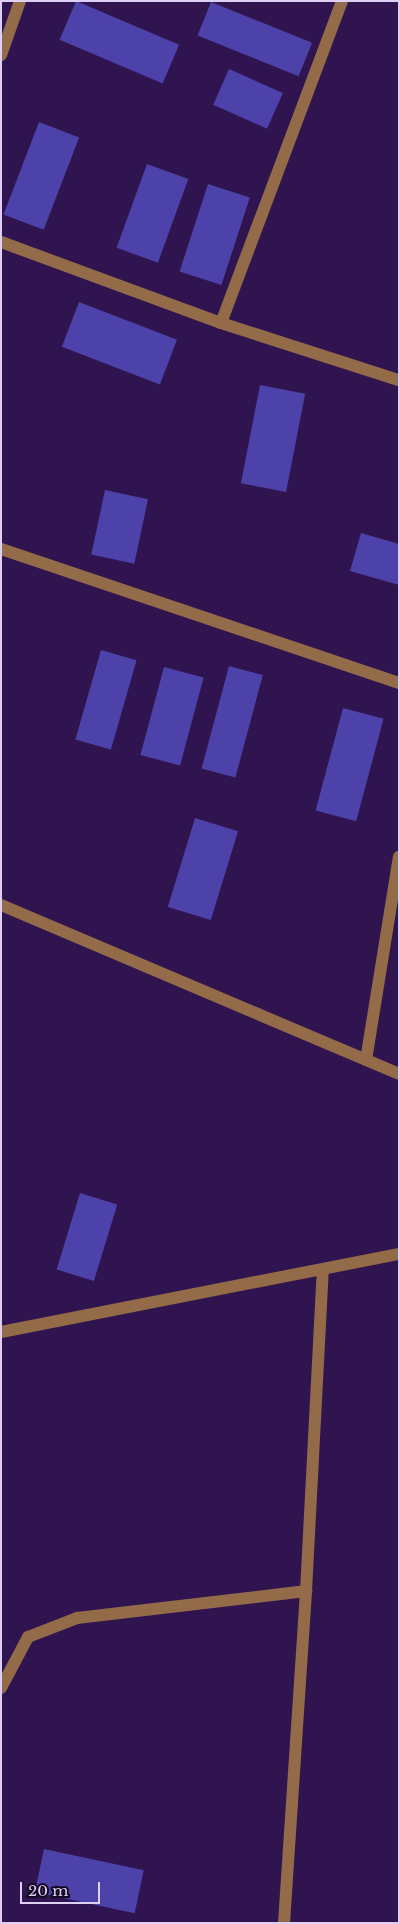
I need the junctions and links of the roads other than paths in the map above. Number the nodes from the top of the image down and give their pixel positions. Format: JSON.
{"nodes":[{"id":1,"x":20,"y":1,"type":"edge"},
{"id":2,"x":342,"y":1,"type":"edge"},
{"id":3,"x":1,"y":55,"type":"edge"},
{"id":4,"x":1,"y":242,"type":"edge"},
{"id":5,"x":221,"y":322,"type":"junction"},
{"id":6,"x":399,"y":380,"type":"edge"},
{"id":7,"x":1,"y":549,"type":"edge"},
{"id":8,"x":399,"y":682,"type":"edge"},
{"id":9,"x":399,"y":857,"type":"edge"},
{"id":10,"x":1,"y":905,"type":"edge"},
{"id":11,"x":366,"y":1060,"type":"junction"},
{"id":12,"x":399,"y":1074,"type":"edge"},
{"id":13,"x":399,"y":1254,"type":"edge"},
{"id":14,"x":323,"y":1269,"type":"junction"},
{"id":15,"x":1,"y":1332,"type":"edge"},
{"id":16,"x":306,"y":1591,"type":"junction"},
{"id":17,"x":1,"y":1688,"type":"edge"},
{"id":18,"x":284,"y":1923,"type":"edge"}],
"edges":[{"from":1,"to":3,"type":"street"},
{"from":2,"to":5,"type":"street"},
{"from":4,"to":5,"type":"street"},
{"from":5,"to":6,"type":"street"},
{"from":7,"to":8,"type":"street"},
{"from":9,"to":11,"type":"street"},
{"from":10,"to":11,"type":"street"},
{"from":11,"to":12,"type":"street"},
{"from":13,"to":14,"type":"street"},
{"from":14,"to":15,"type":"street"},
{"from":14,"to":16,"type":"street"},
{"from":16,"to":17,"type":"street"},
{"from":16,"to":18,"type":"street"}]}
